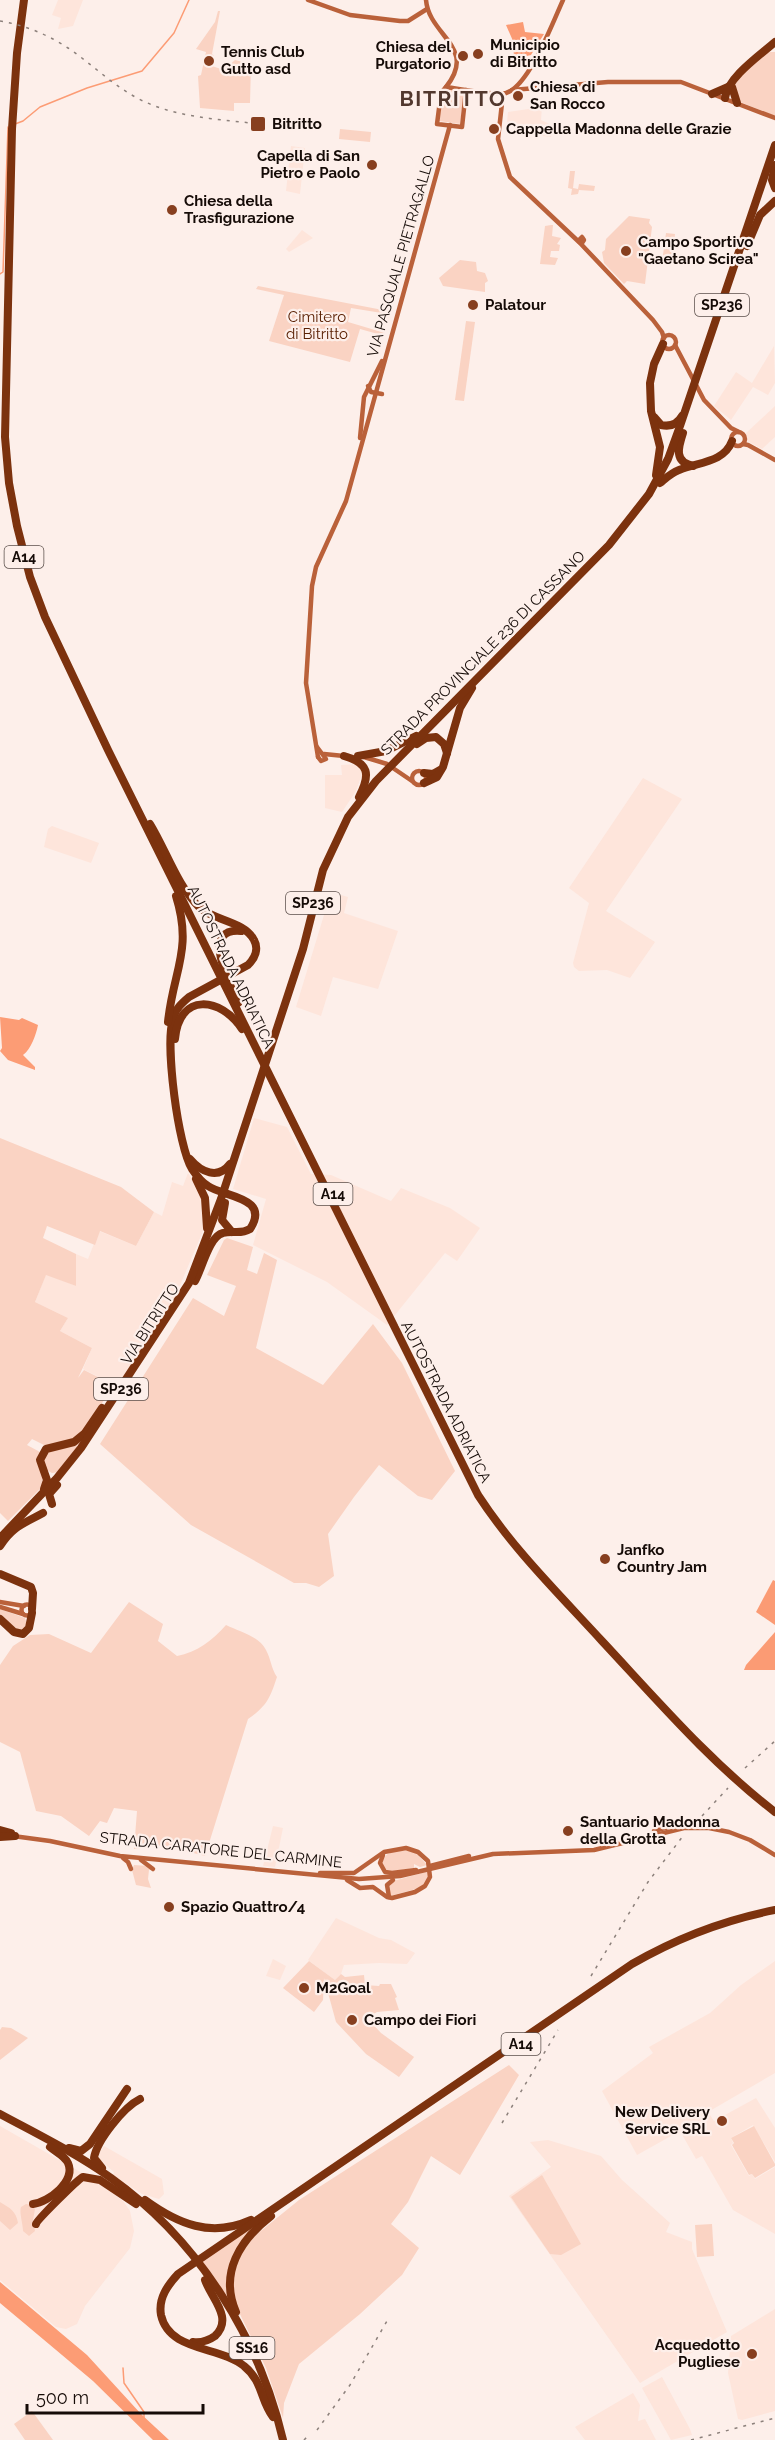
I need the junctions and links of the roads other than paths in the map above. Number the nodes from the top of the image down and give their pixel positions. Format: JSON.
{"nodes":[{"id":1,"x":26,"y":0,"type":"edge"},
{"id":2,"x":308,"y":0,"type":"edge"},
{"id":3,"x":426,"y":0,"type":"edge"},
{"id":4,"x":562,"y":0,"type":"edge"},
{"id":5,"x":427,"y":9,"type":"junction"},
{"id":6,"x":775,"y":42,"type":"edge"},
{"id":7,"x":775,"y":50,"type":"edge"},
{"id":8,"x":762,"y":53,"type":"junction"},
{"id":9,"x":731,"y":86,"type":"junction"},
{"id":10,"x":446,"y":87,"type":"junction"},
{"id":11,"x":466,"y":90,"type":"junction"},
{"id":12,"x":512,"y":90,"type":"junction"},
{"id":13,"x":712,"y":93,"type":"junction"},
{"id":14,"x":503,"y":94,"type":"junction"},
{"id":15,"x":725,"y":98,"type":"junction"},
{"id":16,"x":737,"y":103,"type":"junction"},
{"id":17,"x":775,"y":118,"type":"edge"},
{"id":18,"x":450,"y":125,"type":"junction"},
{"id":19,"x":775,"y":145,"type":"edge"},
{"id":20,"x":775,"y":157,"type":"edge"},
{"id":21,"x":775,"y":165,"type":"edge"},
{"id":22,"x":775,"y":188,"type":"edge"},
{"id":23,"x":775,"y":201,"type":"edge"},
{"id":24,"x":752,"y":227,"type":"junction"},
{"id":25,"x":748,"y":235,"type":"junction"},
{"id":26,"x":10,"y":290,"type":"junction"},
{"id":27,"x":662,"y":332,"type":"junction"},
{"id":28,"x":669,"y":335,"type":"junction"},
{"id":29,"x":668,"y":347,"type":"junction"},
{"id":30,"x":385,"y":357,"type":"junction"},
{"id":31,"x":699,"y":376,"type":"junction"},
{"id":32,"x":368,"y":386,"type":"junction"},
{"id":33,"x":695,"y":389,"type":"junction"},
{"id":34,"x":375,"y":391,"type":"junction"},
{"id":35,"x":372,"y":402,"type":"junction"},
{"id":36,"x":651,"y":411,"type":"junction"},
{"id":37,"x":688,"y":412,"type":"junction"},
{"id":38,"x":731,"y":428,"type":"junction"},
{"id":39,"x":739,"y":432,"type":"junction"},
{"id":40,"x":738,"y":443,"type":"junction"},
{"id":41,"x":361,"y":446,"type":"junction"},
{"id":42,"x":775,"y":460,"type":"edge"},
{"id":43,"x":695,"y":466,"type":"junction"},
{"id":44,"x":660,"y":483,"type":"junction"},
{"id":45,"x":651,"y":494,"type":"junction"},
{"id":46,"x":482,"y":675,"type":"junction"},
{"id":47,"x":473,"y":687,"type":"junction"},
{"id":48,"x":434,"y":722,"type":"junction"},
{"id":49,"x":411,"y":749,"type":"junction"},
{"id":50,"x":447,"y":755,"type":"junction"},
{"id":51,"x":342,"y":756,"type":"junction"},
{"id":52,"x":358,"y":756,"type":"junction"},
{"id":53,"x":396,"y":762,"type":"junction"},
{"id":54,"x":443,"y":767,"type":"junction"},
{"id":55,"x":401,"y":772,"type":"junction"},
{"id":56,"x":386,"y":773,"type":"junction"},
{"id":57,"x":413,"y":773,"type":"junction"},
{"id":58,"x":424,"y":773,"type":"junction"},
{"id":59,"x":412,"y":781,"type":"junction"},
{"id":60,"x":424,"y":783,"type":"junction"},
{"id":61,"x":348,"y":817,"type":"junction"},
{"id":62,"x":148,"y":820,"type":"junction"},
{"id":63,"x":156,"y":847,"type":"junction"},
{"id":64,"x":249,"y":934,"type":"junction"},
{"id":65,"x":242,"y":1012,"type":"junction"},
{"id":66,"x":270,"y":1048,"type":"junction"},
{"id":67,"x":173,"y":1070,"type":"junction"},
{"id":68,"x":270,"y":1077,"type":"junction"},
{"id":69,"x":258,"y":1087,"type":"junction"},
{"id":70,"x":247,"y":1116,"type":"junction"},
{"id":71,"x":183,"y":1148,"type":"junction"},
{"id":72,"x":227,"y":1188,"type":"junction"},
{"id":73,"x":223,"y":1200,"type":"junction"},
{"id":74,"x":234,"y":1233,"type":"junction"},
{"id":75,"x":195,"y":1270,"type":"junction"},
{"id":76,"x":189,"y":1290,"type":"junction"},
{"id":77,"x":117,"y":1386,"type":"dead end"},
{"id":78,"x":88,"y":1438,"type":"junction"},
{"id":79,"x":43,"y":1468,"type":"junction"},
{"id":80,"x":68,"y":1470,"type":"junction"},
{"id":81,"x":36,"y":1500,"type":"junction"},
{"id":82,"x":54,"y":1500,"type":"dead end"},
{"id":83,"x":43,"y":1513,"type":"dead end"},
{"id":84,"x":1,"y":1540,"type":"edge"},
{"id":85,"x":531,"y":1560,"type":"junction"},
{"id":86,"x":0,"y":1574,"type":"edge"},
{"id":87,"x":0,"y":1579,"type":"edge"},
{"id":88,"x":570,"y":1603,"type":"junction"},
{"id":89,"x":0,"y":1605,"type":"edge"},
{"id":90,"x":27,"y":1610,"type":"junction"},
{"id":91,"x":0,"y":1618,"type":"edge"},
{"id":92,"x":775,"y":1807,"type":"edge"},
{"id":93,"x":775,"y":1812,"type":"edge"},
{"id":94,"x":0,"y":1833,"type":"edge"},
{"id":95,"x":13,"y":1834,"type":"junction"},
{"id":96,"x":387,"y":1851,"type":"junction"},
{"id":97,"x":106,"y":1853,"type":"junction"},
{"id":98,"x":775,"y":1853,"type":"edge"},
{"id":99,"x":130,"y":1857,"type":"junction"},
{"id":100,"x":160,"y":1860,"type":"junction"},
{"id":101,"x":131,"y":1869,"type":"dead end"},
{"id":102,"x":417,"y":1871,"type":"junction"},
{"id":103,"x":317,"y":1874,"type":"junction"},
{"id":104,"x":357,"y":1889,"type":"junction"},
{"id":105,"x":384,"y":1889,"type":"junction"},
{"id":106,"x":775,"y":1911,"type":"edge"},
{"id":107,"x":127,"y":2089,"type":"dead end"},
{"id":108,"x":140,"y":2099,"type":"dead end"},
{"id":109,"x":0,"y":2114,"type":"edge"},
{"id":110,"x":0,"y":2118,"type":"edge"},
{"id":111,"x":50,"y":2144,"type":"junction"},
{"id":112,"x":111,"y":2178,"type":"junction"},
{"id":113,"x":122,"y":2186,"type":"junction"},
{"id":114,"x":33,"y":2204,"type":"dead end"},
{"id":115,"x":136,"y":2204,"type":"junction"},
{"id":116,"x":282,"y":2205,"type":"junction"},
{"id":117,"x":156,"y":2219,"type":"junction"},
{"id":118,"x":36,"y":2224,"type":"dead end"},
{"id":119,"x":198,"y":2267,"type":"junction"},
{"id":120,"x":205,"y":2280,"type":"junction"},
{"id":121,"x":246,"y":2335,"type":"junction"},
{"id":122,"x":273,"y":2417,"type":"junction"},
{"id":123,"x":278,"y":2440,"type":"edge"},
{"id":124,"x":283,"y":2440,"type":"edge"}],
"edges":[{"from":1,"to":26,"type":"highway","name":"AUTOSTRADA ADRIATICA","number":"A14"},
{"from":2,"to":5,"type":"main road"},
{"from":3,"to":5,"type":"main road"},
{"from":4,"to":12,"type":"main road"},
{"from":5,"to":10,"type":"main road"},
{"from":6,"to":8,"type":"highway"},
{"from":7,"to":8,"type":"highway"},
{"from":8,"to":9,"type":"highway"},
{"from":9,"to":13,"type":"highway"},
{"from":9,"to":15,"type":"highway"},
{"from":9,"to":16,"type":"highway"},
{"from":10,"to":11,"type":"main road"},
{"from":10,"to":18,"type":"main road"},
{"from":11,"to":14,"type":"main road"},
{"from":11,"to":18,"type":"main road"},
{"from":12,"to":13,"type":"main road"},
{"from":12,"to":14,"type":"main road"},
{"from":13,"to":15,"type":"main road"},
{"from":14,"to":27,"type":"main road"},
{"from":15,"to":16,"type":"main road"},
{"from":16,"to":17,"type":"main road"},
{"from":18,"to":30,"type":"main road","name":"VIA PASQUALE PIETRAGALLO"},
{"from":19,"to":24,"type":"highway","name":"STRADA PROVINCIALE 236 DI CASSANO","number":"SP236"},
{"from":20,"to":24,"type":"highway","name":"STRADA PROVINCIALE 236 DI CASSANO","number":"SP236"},
{"from":21,"to":22,"type":"highway"},
{"from":23,"to":24,"type":"highway"},
{"from":24,"to":25,"type":"highway","name":"STRADA PROVINCIALE 236 DI CASSANO","number":"SP236"},
{"from":25,"to":31,"type":"highway","name":"STRADA PROVINCIALE 236 DI CASSANO","number":"SP236"},
{"from":25,"to":31,"type":"highway","name":"STRADA PROVINCIALE 236 DI CASSANO","number":"SP236"},
{"from":26,"to":62,"type":"highway","name":"AUTOSTRADA ADRIATICA","number":"A14"},
{"from":26,"to":63,"type":"highway","name":"AUTOSTRADA ADRIATICA","number":"A14"},
{"from":27,"to":28,"type":"main road"},
{"from":27,"to":29,"type":"main road"},
{"from":28,"to":29,"type":"main road"},
{"from":28,"to":29,"type":"main road"},
{"from":29,"to":36,"type":"highway"},
{"from":29,"to":38,"type":"main road"},
{"from":30,"to":32,"type":"main road"},
{"from":30,"to":34,"type":"main road","name":"VIA PASQUALE PIETRAGALLO"},
{"from":31,"to":33,"type":"highway","name":"STRADA PROVINCIALE 236 DI CASSANO","number":"SP236"},
{"from":32,"to":34,"type":"main road"},
{"from":32,"to":41,"type":"main road"},
{"from":33,"to":36,"type":"highway"},
{"from":33,"to":37,"type":"highway","name":"STRADA PROVINCIALE 236 DI CASSANO","number":"SP236"},
{"from":33,"to":45,"type":"highway","name":"STRADA PROVINCIALE 236 DI CASSANO","number":"SP236"},
{"from":34,"to":35,"type":"main road","name":"VIA PASQUALE PIETRAGALLO"},
{"from":34,"to":35,"type":"main road"},
{"from":35,"to":41,"type":"main road","name":"VIA PASQUALE PIETRAGALLO"},
{"from":36,"to":45,"type":"highway"},
{"from":37,"to":43,"type":"highway"},
{"from":37,"to":44,"type":"highway","name":"STRADA PROVINCIALE 236 DI CASSANO","number":"SP236"},
{"from":38,"to":39,"type":"main road"},
{"from":38,"to":40,"type":"main road"},
{"from":39,"to":40,"type":"main road"},
{"from":39,"to":40,"type":"main road"},
{"from":40,"to":42,"type":"main road"},
{"from":40,"to":43,"type":"highway"},
{"from":41,"to":51,"type":"main road"},
{"from":43,"to":44,"type":"highway"},
{"from":44,"to":45,"type":"highway","name":"STRADA PROVINCIALE 236 DI CASSANO","number":"SP236"},
{"from":45,"to":46,"type":"highway","name":"STRADA PROVINCIALE 236 DI CASSANO","number":"SP236"},
{"from":46,"to":47,"type":"highway","name":"STRADA PROVINCIALE 236 DI CASSANO","number":"SP236"},
{"from":46,"to":48,"type":"highway","name":"STRADA PROVINCIALE 236 DI CASSANO","number":"SP236"},
{"from":47,"to":49,"type":"highway","name":"STRADA PROVINCIALE 236 DI CASSANO","number":"SP236"},
{"from":47,"to":50,"type":"highway"},
{"from":48,"to":52,"type":"highway"},
{"from":48,"to":53,"type":"highway","name":"STRADA PROVINCIALE 236 DI CASSANO","number":"SP236"},
{"from":49,"to":50,"type":"highway"},
{"from":49,"to":53,"type":"highway","name":"STRADA PROVINCIALE 236 DI CASSANO","number":"SP236"},
{"from":50,"to":54,"type":"highway"},
{"from":51,"to":52,"type":"main road"},
{"from":51,"to":61,"type":"highway"},
{"from":52,"to":55,"type":"main road"},
{"from":53,"to":56,"type":"highway","name":"STRADA PROVINCIALE 236 DI CASSANO","number":"SP236"},
{"from":54,"to":58,"type":"highway"},
{"from":54,"to":60,"type":"highway"},
{"from":55,"to":57,"type":"main road"},
{"from":55,"to":59,"type":"main road"},
{"from":56,"to":61,"type":"highway","name":"STRADA PROVINCIALE 236 DI CASSANO","number":"SP236"},
{"from":56,"to":66,"type":"highway","name":"STRADA PROVINCIALE 236 DI CASSANO","number":"SP236"},
{"from":57,"to":58,"type":"main road"},
{"from":57,"to":59,"type":"main road"},
{"from":58,"to":60,"type":"main road"},
{"from":59,"to":60,"type":"main road"},
{"from":61,"to":66,"type":"highway","name":"STRADA PROVINCIALE 236 DI CASSANO","number":"SP236"},
{"from":62,"to":64,"type":"highway","number":"A14"},
{"from":62,"to":65,"type":"highway","name":"AUTOSTRADA ADRIATICA","number":"A14"},
{"from":63,"to":67,"type":"highway","number":"A14"},
{"from":63,"to":68,"type":"highway","name":"AUTOSTRADA ADRIATICA","number":"A14"},
{"from":64,"to":65,"type":"highway","number":"A14"},
{"from":64,"to":67,"type":"highway"},
{"from":65,"to":85,"type":"highway","name":"AUTOSTRADA ADRIATICA","number":"A14"},
{"from":66,"to":69,"type":"highway","name":"STRADA PROVINCIALE 236 DI CASSANO","number":"SP236"},
{"from":67,"to":68,"type":"highway","number":"A14"},
{"from":67,"to":71,"type":"highway"},
{"from":68,"to":85,"type":"highway","name":"AUTOSTRADA ADRIATICA","number":"A14"},
{"from":69,"to":70,"type":"highway","name":"STRADA PROVINCIALE 236 DI CASSANO","number":"SP236"},
{"from":69,"to":72,"type":"highway","name":"STRADA PROVINCIALE 236 DI CASSANO","number":"SP236"},
{"from":70,"to":71,"type":"highway"},
{"from":70,"to":72,"type":"highway","name":"STRADA PROVINCIALE 236 DI CASSANO","number":"SP236"},
{"from":71,"to":74,"type":"highway"},
{"from":71,"to":75,"type":"highway"},
{"from":72,"to":73,"type":"highway","name":"VIA BITRITTO","number":"SP236"},
{"from":73,"to":74,"type":"highway"},
{"from":73,"to":75,"type":"highway","name":"VIA BITRITTO","number":"SP236"},
{"from":73,"to":76,"type":"highway","name":"VIA BITRITTO","number":"SP236"},
{"from":74,"to":76,"type":"highway"},
{"from":75,"to":78,"type":"highway","name":"VIA BITRITTO","number":"SP236"},
{"from":76,"to":80,"type":"highway","name":"VIA BITRITTO","number":"SP236"},
{"from":77,"to":79,"type":"highway"},
{"from":78,"to":79,"type":"highway"},
{"from":78,"to":81,"type":"highway","name":"VIA BITRITTO","number":"SP236"},
{"from":79,"to":81,"type":"highway"},
{"from":80,"to":82,"type":"highway"},
{"from":80,"to":84,"type":"highway","name":"VIA BITRITTO","number":"SP236"},
{"from":81,"to":84,"type":"highway","name":"VIA BITRITTO","number":"SP236"},
{"from":83,"to":84,"type":"highway"},
{"from":85,"to":88,"type":"highway","name":"AUTOSTRADA ADRIATICA","number":"A14"},
{"from":86,"to":90,"type":"highway"},
{"from":87,"to":90,"type":"highway"},
{"from":88,"to":92,"type":"highway","name":"AUTOSTRADA ADRIATICA","number":"A14"},
{"from":88,"to":93,"type":"highway","name":"AUTOSTRADA ADRIATICA","number":"A14"},
{"from":89,"to":90,"type":"main road"},
{"from":90,"to":91,"type":"highway"},
{"from":94,"to":95,"type":"highway"},
{"from":95,"to":97,"type":"main road","name":"STRADA CARATORE DEL CARMINE"},
{"from":95,"to":103,"type":"main road","name":"STRADA CARATORE DEL CARMINE"},
{"from":96,"to":102,"type":"main road"},
{"from":96,"to":103,"type":"main road"},
{"from":96,"to":105,"type":"main road"},
{"from":97,"to":99,"type":"main road","name":"STRADA CARATORE DEL CARMINE"},
{"from":97,"to":101,"type":"main road"},
{"from":98,"to":102,"type":"main road"},
{"from":99,"to":100,"type":"main road","name":"STRADA CARATORE DEL CARMINE"},
{"from":99,"to":100,"type":"main road"},
{"from":100,"to":103,"type":"main road","name":"STRADA CARATORE DEL CARMINE"},
{"from":102,"to":103,"type":"main road","name":"STRADA CARATORE DEL CARMINE"},
{"from":102,"to":105,"type":"main road"},
{"from":103,"to":104,"type":"main road"},
{"from":104,"to":105,"type":"main road"},
{"from":104,"to":105,"type":"main road"},
{"from":106,"to":116,"type":"highway","number":"A14"},
{"from":107,"to":111,"type":"highway"},
{"from":108,"to":112,"type":"highway"},
{"from":109,"to":111,"type":"highway","number":"SS16"},
{"from":110,"to":111,"type":"highway","number":"SS16"},
{"from":111,"to":112,"type":"highway","number":"SS16"},
{"from":111,"to":114,"type":"highway"},
{"from":111,"to":115,"type":"highway","number":"SS16"},
{"from":112,"to":113,"type":"highway","number":"SS16"},
{"from":113,"to":116,"type":"highway"},
{"from":113,"to":117,"type":"highway","number":"SS16"},
{"from":115,"to":117,"type":"highway","number":"SS16"},
{"from":115,"to":118,"type":"highway"},
{"from":116,"to":120,"type":"highway"},
{"from":116,"to":121,"type":"highway"},
{"from":116,"to":122,"type":"highway"},
{"from":117,"to":119,"type":"highway","number":"SS16"},
{"from":119,"to":120,"type":"highway","number":"SS16"},
{"from":119,"to":121,"type":"highway","number":"SS16"},
{"from":120,"to":122,"type":"highway","number":"SS16"},
{"from":121,"to":124,"type":"highway","number":"SS16"},
{"from":122,"to":123,"type":"highway","number":"SS16"}]}
